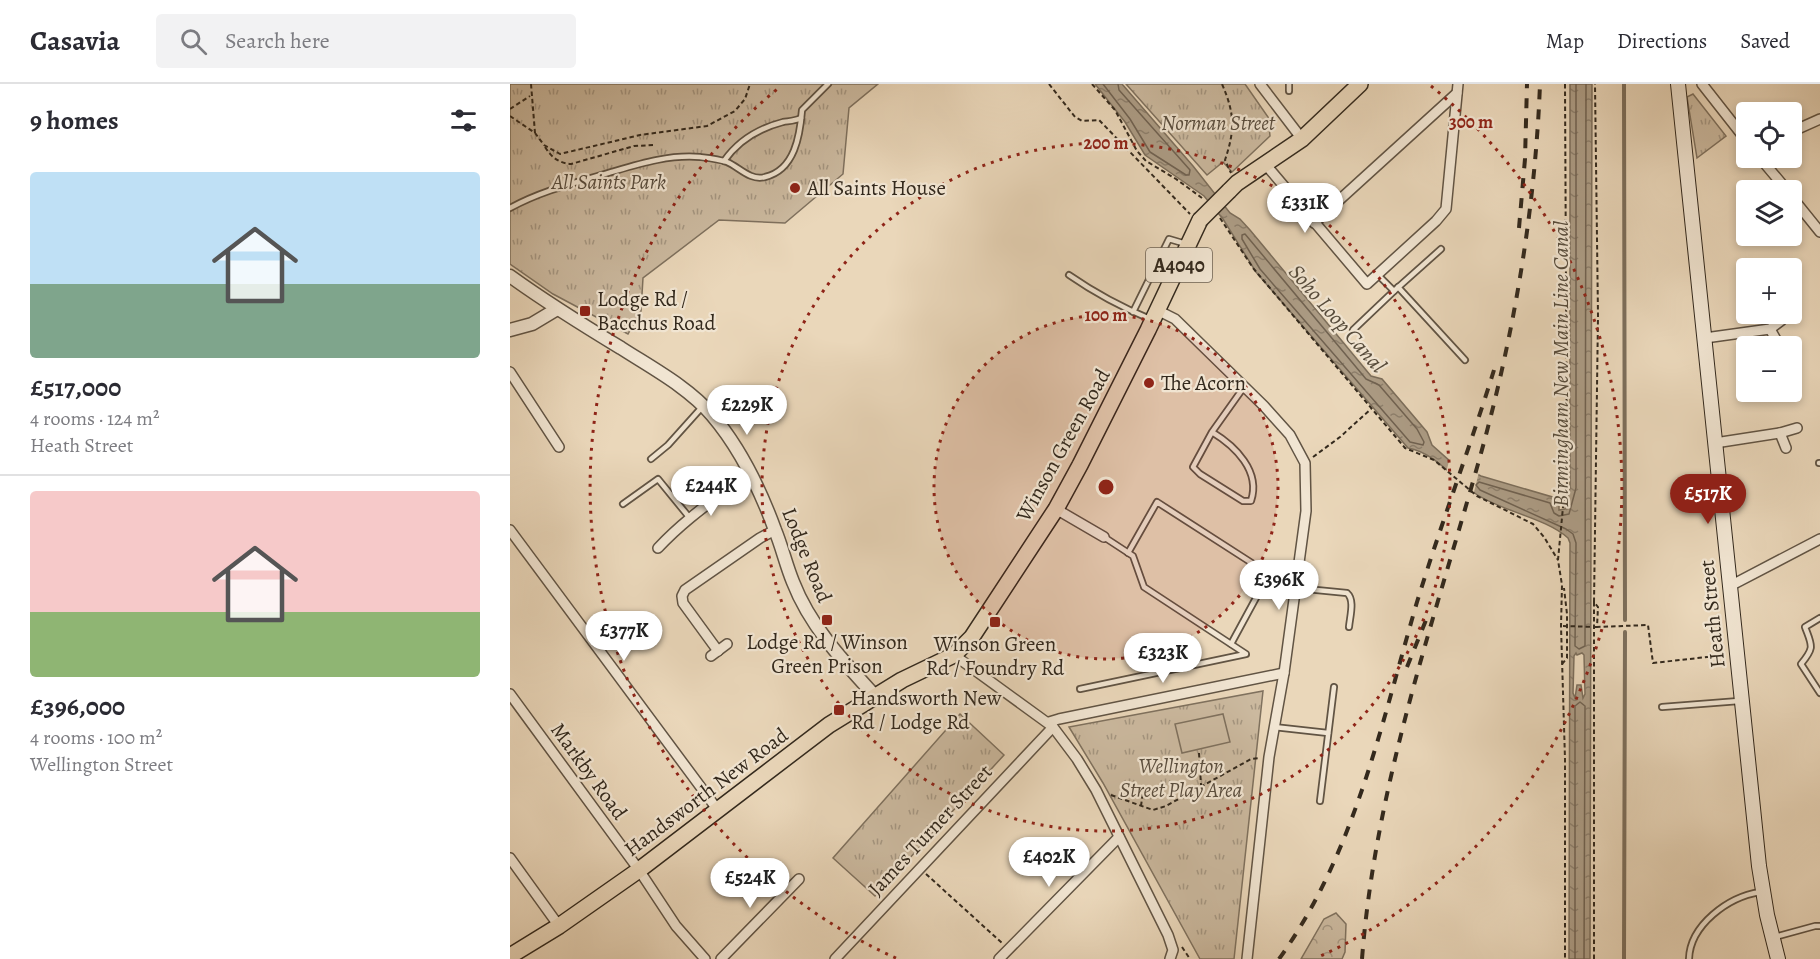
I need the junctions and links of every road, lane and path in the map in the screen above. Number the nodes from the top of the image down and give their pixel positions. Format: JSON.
{"nodes":[{"id":1,"x":531,"y":84,"type":"edge"},
{"id":2,"x":750,"y":84,"type":"edge"},
{"id":3,"x":828,"y":84,"type":"edge"},
{"id":4,"x":1049,"y":84,"type":"edge"},
{"id":5,"x":1092,"y":84,"type":"edge"},
{"id":6,"x":1222,"y":84,"type":"edge"},
{"id":7,"x":1260,"y":84,"type":"edge"},
{"id":8,"x":1289,"y":84,"type":"edge"},
{"id":9,"x":1360,"y":84,"type":"edge"},
{"id":10,"x":1565,"y":84,"type":"edge"},
{"id":11,"x":1595,"y":84,"type":"edge"},
{"id":12,"x":1678,"y":84,"type":"edge"},
{"id":13,"x":1702,"y":84,"type":"edge"},
{"id":14,"x":1458,"y":89,"type":"edge"},
{"id":15,"x":1289,"y":91,"type":"dead end"},
{"id":16,"x":531,"y":95,"type":"junction"},
{"id":17,"x":510,"y":109,"type":"edge"},
{"id":18,"x":510,"y":116,"type":"edge"},
{"id":19,"x":801,"y":118,"type":"junction"},
{"id":20,"x":1820,"y":119,"type":"edge"},
{"id":21,"x":1736,"y":127,"type":"edge"},
{"id":22,"x":1802,"y":127,"type":"edge"},
{"id":23,"x":535,"y":133,"type":"junction"},
{"id":24,"x":1302,"y":139,"type":"junction"},
{"id":25,"x":544,"y":145,"type":"junction"},
{"id":26,"x":653,"y":145,"type":"dead end"},
{"id":27,"x":724,"y":161,"type":"junction"},
{"id":28,"x":1146,"y":161,"type":"junction"},
{"id":29,"x":1266,"y":165,"type":"junction"},
{"id":30,"x":1768,"y":168,"type":"edge"},
{"id":31,"x":1148,"y":170,"type":"junction"},
{"id":32,"x":1779,"y":180,"type":"edge"},
{"id":33,"x":1233,"y":187,"type":"junction"},
{"id":34,"x":1205,"y":200,"type":"dead end"},
{"id":35,"x":510,"y":208,"type":"edge"},
{"id":36,"x":1802,"y":210,"type":"edge"},
{"id":37,"x":1221,"y":218,"type":"dead end"},
{"id":38,"x":1199,"y":221,"type":"junction"},
{"id":39,"x":1314,"y":223,"type":"junction"},
{"id":40,"x":1820,"y":232,"type":"edge"},
{"id":41,"x":1189,"y":245,"type":"junction"},
{"id":42,"x":1441,"y":249,"type":"dead end"},
{"id":43,"x":1377,"y":274,"type":"junction"},
{"id":44,"x":510,"y":276,"type":"edge"},
{"id":45,"x":1069,"y":276,"type":"dead end"},
{"id":46,"x":1396,"y":289,"type":"junction"},
{"id":47,"x":557,"y":309,"type":"junction"},
{"id":48,"x":1132,"y":312,"type":"junction"},
{"id":49,"x":1155,"y":315,"type":"junction"},
{"id":50,"x":1777,"y":324,"type":"edge"},
{"id":51,"x":1770,"y":329,"type":"junction"},
{"id":52,"x":510,"y":330,"type":"edge"},
{"id":53,"x":1353,"y":330,"type":"dead end"},
{"id":54,"x":1774,"y":336,"type":"edge"},
{"id":55,"x":1705,"y":338,"type":"junction"},
{"id":56,"x":1465,"y":360,"type":"dead end"},
{"id":57,"x":510,"y":372,"type":"edge"},
{"id":58,"x":1244,"y":387,"type":"junction"},
{"id":59,"x":703,"y":406,"type":"junction"},
{"id":60,"x":1371,"y":409,"type":"junction"},
{"id":61,"x":1797,"y":428,"type":"dead end"},
{"id":62,"x":1212,"y":432,"type":"junction"},
{"id":63,"x":1780,"y":433,"type":"junction"},
{"id":64,"x":1715,"y":443,"type":"junction"},
{"id":65,"x":559,"y":447,"type":"dead end"},
{"id":66,"x":1786,"y":448,"type":"dead end"},
{"id":67,"x":651,"y":459,"type":"dead end"},
{"id":68,"x":1305,"y":463,"type":"junction"},
{"id":69,"x":750,"y":472,"type":"junction"},
{"id":70,"x":623,"y":504,"type":"dead end"},
{"id":71,"x":1056,"y":509,"type":"junction"},
{"id":72,"x":689,"y":517,"type":"junction"},
{"id":73,"x":510,"y":530,"type":"edge"},
{"id":74,"x":775,"y":530,"type":"junction"},
{"id":75,"x":1104,"y":537,"type":"joint"},
{"id":76,"x":1820,"y":540,"type":"edge"},
{"id":77,"x":658,"y":548,"type":"dead end"},
{"id":78,"x":1128,"y":553,"type":"junction"},
{"id":79,"x":1558,"y":560,"type":"junction"},
{"id":80,"x":1562,"y":585,"type":"junction"},
{"id":81,"x":1730,"y":586,"type":"junction"},
{"id":82,"x":1296,"y":588,"type":"junction"},
{"id":83,"x":1594,"y":602,"type":"junction"},
{"id":84,"x":1820,"y":618,"type":"edge"},
{"id":85,"x":1562,"y":626,"type":"junction"},
{"id":86,"x":1349,"y":627,"type":"dead end"},
{"id":87,"x":1597,"y":627,"type":"junction"},
{"id":88,"x":727,"y":644,"type":"dead end"},
{"id":89,"x":1231,"y":644,"type":"junction"},
{"id":90,"x":1737,"y":653,"type":"junction"},
{"id":91,"x":954,"y":655,"type":"junction"},
{"id":92,"x":1562,"y":664,"type":"junction"},
{"id":93,"x":931,"y":667,"type":"joint"},
{"id":94,"x":1284,"y":673,"type":"junction"},
{"id":95,"x":1334,"y":687,"type":"dead end"},
{"id":96,"x":1080,"y":689,"type":"dead end"},
{"id":97,"x":1820,"y":693,"type":"edge"},
{"id":98,"x":510,"y":694,"type":"edge"},
{"id":99,"x":875,"y":696,"type":"junction"},
{"id":100,"x":1742,"y":700,"type":"junction"},
{"id":101,"x":1662,"y":707,"type":"dead end"},
{"id":102,"x":1051,"y":725,"type":"junction"},
{"id":103,"x":1275,"y":726,"type":"junction"},
{"id":104,"x":1328,"y":733,"type":"junction"},
{"id":105,"x":1199,"y":753,"type":"dead end"},
{"id":106,"x":1269,"y":758,"type":"junction"},
{"id":107,"x":1201,"y":785,"type":"junction"},
{"id":108,"x":1096,"y":790,"type":"junction"},
{"id":109,"x":1143,"y":791,"type":"dead end"},
{"id":110,"x":1320,"y":801,"type":"dead end"},
{"id":111,"x":1141,"y":807,"type":"junction"},
{"id":112,"x":717,"y":809,"type":"junction"},
{"id":113,"x":1119,"y":837,"type":"junction"},
{"id":114,"x":510,"y":858,"type":"edge"},
{"id":115,"x":919,"y":868,"type":"junction"},
{"id":116,"x":639,"y":870,"type":"junction"},
{"id":117,"x":799,"y":879,"type":"dead end"},
{"id":118,"x":1763,"y":892,"type":"junction"},
{"id":119,"x":560,"y":926,"type":"junction"},
{"id":120,"x":1820,"y":926,"type":"edge"},
{"id":121,"x":1772,"y":938,"type":"junction"},
{"id":122,"x":1009,"y":949,"type":"junction"},
{"id":123,"x":1171,"y":955,"type":"edge"},
{"id":124,"x":510,"y":956,"type":"edge"},
{"id":125,"x":701,"y":958,"type":"edge"},
{"id":126,"x":721,"y":959,"type":"edge"},
{"id":127,"x":835,"y":959,"type":"edge"},
{"id":128,"x":999,"y":959,"type":"edge"},
{"id":129,"x":1248,"y":959,"type":"edge"},
{"id":130,"x":1565,"y":959,"type":"edge"},
{"id":131,"x":1594,"y":959,"type":"edge"},
{"id":132,"x":1689,"y":959,"type":"edge"},
{"id":133,"x":1778,"y":959,"type":"edge"}],
"edges":[{"from":1,"to":16,"type":"path"},
{"from":2,"to":25,"type":"path"},
{"from":3,"to":19,"type":"lane"},
{"from":4,"to":31,"type":"path"},
{"from":5,"to":28,"type":"path"},
{"from":6,"to":33,"type":"path"},
{"from":7,"to":24,"type":"street"},
{"from":8,"to":15,"type":"lane"},
{"from":9,"to":24,"type":"main road","number":"A4040"},
{"from":10,"to":79,"type":"path"},
{"from":11,"to":83,"type":"path"},
{"from":12,"to":55,"type":"main road","name":"Heath Street"},
{"from":13,"to":21,"type":"street"},
{"from":14,"to":39,"type":"street"},
{"from":14,"to":43,"type":"street"},
{"from":16,"to":17,"type":"path"},
{"from":16,"to":23,"type":"path"},
{"from":18,"to":23,"type":"path"},
{"from":19,"to":27,"type":"lane"},
{"from":19,"to":27,"type":"lane"},
{"from":20,"to":22,"type":"street"},
{"from":23,"to":25,"type":"path"},
{"from":24,"to":29,"type":"main road","number":"A4040"},
{"from":25,"to":26,"type":"path"},
{"from":27,"to":35,"type":"lane"},
{"from":28,"to":31,"type":"path"},
{"from":28,"to":34,"type":"path"},
{"from":29,"to":33,"type":"main road","number":"A4040"},
{"from":29,"to":39,"type":"street"},
{"from":30,"to":32,"type":"street"},
{"from":31,"to":38,"type":"path"},
{"from":33,"to":38,"type":"main road","number":"A4040","bridge":true},
{"from":36,"to":40,"type":"street"},
{"from":37,"to":60,"type":"path"},
{"from":38,"to":41,"type":"main road","name":"Winson Green Road","number":"A4040"},
{"from":39,"to":43,"type":"street"},
{"from":41,"to":48,"type":"lane"},
{"from":41,"to":49,"type":"main road","name":"Winson Green Road","number":"A4040"},
{"from":42,"to":46,"type":"lane"},
{"from":43,"to":46,"type":"lane"},
{"from":44,"to":47,"type":"street","name":"Lodge Road"},
{"from":45,"to":48,"type":"lane"},
{"from":46,"to":53,"type":"lane"},
{"from":46,"to":56,"type":"lane"},
{"from":47,"to":52,"type":"street"},
{"from":47,"to":59,"type":"street","name":"Lodge Road"},
{"from":48,"to":49,"type":"lane"},
{"from":49,"to":58,"type":"street"},
{"from":49,"to":71,"type":"main road","name":"Winson Green Road","number":"A4040"},
{"from":50,"to":51,"type":"street"},
{"from":51,"to":54,"type":"street"},
{"from":51,"to":55,"type":"street"},
{"from":55,"to":64,"type":"main road","name":"Heath Street"},
{"from":57,"to":65,"type":"street"},
{"from":58,"to":62,"type":"lane"},
{"from":58,"to":68,"type":"street"},
{"from":59,"to":67,"type":"lane"},
{"from":59,"to":69,"type":"street","name":"Lodge Road"},
{"from":60,"to":68,"type":"path"},
{"from":60,"to":79,"type":"path"},
{"from":61,"to":63,"type":"street"},
{"from":62,"to":62,"type":"lane"},
{"from":63,"to":64,"type":"street"},
{"from":63,"to":66,"type":"street"},
{"from":64,"to":81,"type":"main road","name":"Heath Street"},
{"from":68,"to":82,"type":"street"},
{"from":69,"to":72,"type":"street"},
{"from":69,"to":74,"type":"street","name":"Lodge Road"},
{"from":70,"to":72,"type":"lane"},
{"from":71,"to":75,"type":"street"},
{"from":71,"to":91,"type":"main road","name":"Winson Green Road","number":"A4040"},
{"from":72,"to":77,"type":"street"},
{"from":73,"to":112,"type":"street"},
{"from":74,"to":88,"type":"street"},
{"from":74,"to":99,"type":"street","name":"Lodge Road"},
{"from":75,"to":78,"type":"lane"},
{"from":76,"to":81,"type":"street"},
{"from":78,"to":89,"type":"lane"},
{"from":78,"to":89,"type":"lane"},
{"from":79,"to":80,"type":"path"},
{"from":80,"to":85,"type":"path"},
{"from":80,"to":92,"type":"path"},
{"from":81,"to":90,"type":"main road","name":"Heath Street"},
{"from":82,"to":86,"type":"lane"},
{"from":82,"to":94,"type":"street"},
{"from":83,"to":87,"type":"path"},
{"from":83,"to":131,"type":"path"},
{"from":84,"to":97,"type":"lane"},
{"from":85,"to":87,"type":"path","bridge":true},
{"from":85,"to":92,"type":"path"},
{"from":87,"to":90,"type":"path"},
{"from":89,"to":96,"type":"lane"},
{"from":90,"to":100,"type":"main road","name":"Heath Street"},
{"from":91,"to":93,"type":"main road","name":"Winson Green Road","number":"A4040"},
{"from":91,"to":102,"type":"street"},
{"from":92,"to":130,"type":"path"},
{"from":93,"to":99,"type":"main road","name":"Handsworth New Road","number":"A4040"},
{"from":94,"to":102,"type":"street"},
{"from":94,"to":103,"type":"street"},
{"from":95,"to":104,"type":"lane"},
{"from":98,"to":116,"type":"street","name":"Markby Road"},
{"from":99,"to":112,"type":"main road","name":"Handsworth New Road","number":"A4040"},
{"from":100,"to":101,"type":"lane"},
{"from":100,"to":118,"type":"main road","name":"Heath Street"},
{"from":102,"to":108,"type":"street"},
{"from":102,"to":115,"type":"street","name":"James Turner Street"},
{"from":103,"to":104,"type":"lane"},
{"from":103,"to":106,"type":"street"},
{"from":104,"to":110,"type":"lane"},
{"from":105,"to":107,"type":"path"},
{"from":106,"to":107,"type":"path"},
{"from":106,"to":129,"type":"street"},
{"from":107,"to":111,"type":"path"},
{"from":108,"to":111,"type":"path"},
{"from":108,"to":113,"type":"street"},
{"from":109,"to":111,"type":"path"},
{"from":112,"to":116,"type":"main road","name":"Handsworth New Road","number":"A4040"},
{"from":113,"to":122,"type":"street"},
{"from":113,"to":123,"type":"street"},
{"from":114,"to":119,"type":"street"},
{"from":115,"to":122,"type":"path"},
{"from":115,"to":127,"type":"street","name":"James Turner Street"},
{"from":116,"to":119,"type":"main road","name":"Handsworth New Road","number":"A4040"},
{"from":116,"to":125,"type":"street","name":"Markby Road"},
{"from":117,"to":126,"type":"street"},
{"from":118,"to":121,"type":"main road","name":"Heath Street"},
{"from":118,"to":132,"type":"lane"},
{"from":119,"to":124,"type":"main road","name":"Handsworth New Road","number":"A4040"},
{"from":120,"to":121,"type":"lane"},
{"from":121,"to":133,"type":"main road","name":"Heath Street"},
{"from":122,"to":128,"type":"street"}]}
